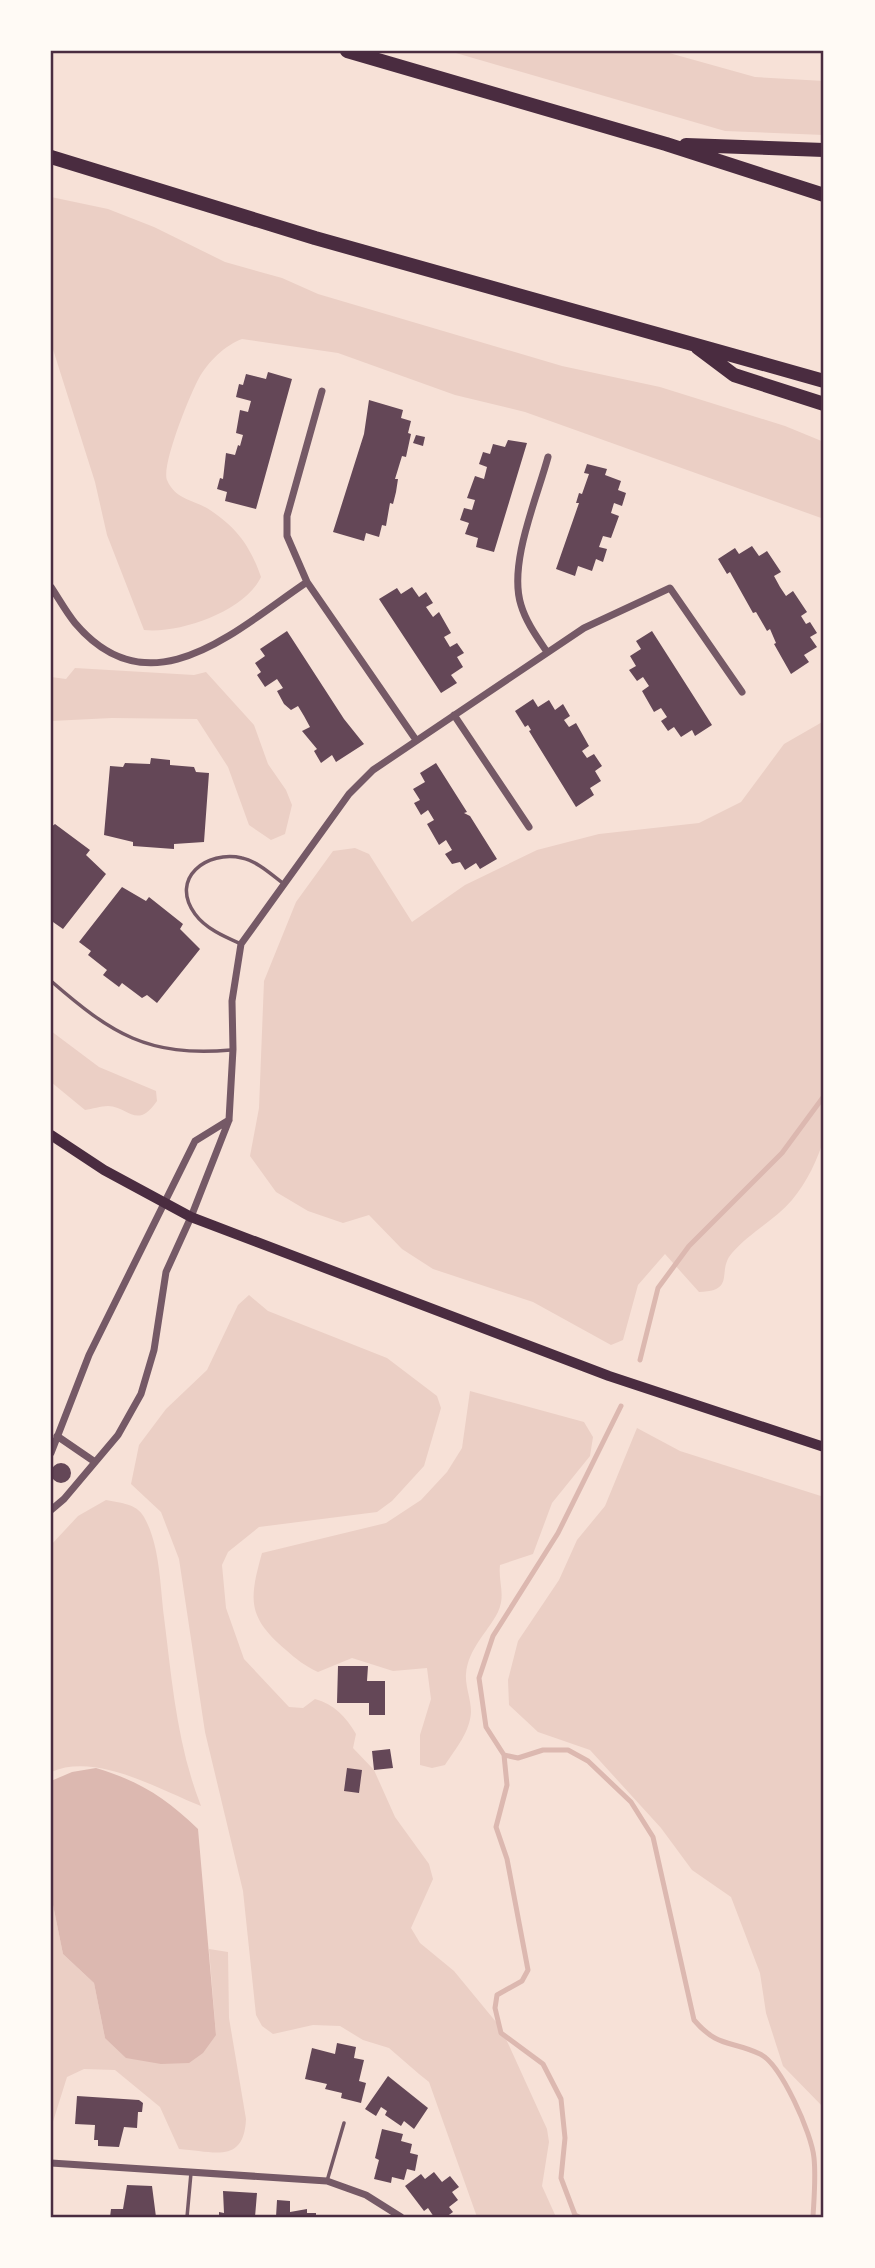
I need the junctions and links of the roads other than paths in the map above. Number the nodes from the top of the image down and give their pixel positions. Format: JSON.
{"nodes":[{"id":1,"x":347,"y":51,"type":"edge"},
{"id":2,"x":666,"y":144,"type":"junction"},
{"id":3,"x":824,"y":150,"type":"edge"},
{"id":4,"x":51,"y":157,"type":"edge"},
{"id":5,"x":824,"y":195,"type":"edge"},
{"id":6,"x":689,"y":341,"type":"junction"},
{"id":7,"x":824,"y":381,"type":"edge"},
{"id":8,"x":322,"y":391,"type":"dead end"},
{"id":9,"x":824,"y":404,"type":"edge"},
{"id":10,"x":548,"y":457,"type":"dead end"},
{"id":11,"x":307,"y":582,"type":"junction"},
{"id":12,"x":51,"y":587,"type":"edge"},
{"id":13,"x":547,"y":652,"type":"junction"},
{"id":14,"x":742,"y":692,"type":"dead end"},
{"id":15,"x":454,"y":715,"type":"junction"},
{"id":16,"x":416,"y":740,"type":"junction"},
{"id":17,"x":529,"y":827,"type":"dead end"},
{"id":18,"x":284,"y":884,"type":"junction"},
{"id":19,"x":241,"y":944,"type":"junction"},
{"id":20,"x":51,"y":981,"type":"edge"},
{"id":21,"x":233,"y":1049,"type":"junction"},
{"id":22,"x":229,"y":1120,"type":"junction"},
{"id":23,"x":51,"y":1135,"type":"edge"},
{"id":24,"x":166,"y":1204,"type":"junction"},
{"id":25,"x":191,"y":1217,"type":"junction"},
{"id":26,"x":57,"y":1436,"type":"junction"},
{"id":27,"x":824,"y":1447,"type":"edge"},
{"id":28,"x":51,"y":1452,"type":"edge"},
{"id":29,"x":95,"y":1462,"type":"junction"},
{"id":30,"x":51,"y":1510,"type":"edge"},
{"id":31,"x":344,"y":2123,"type":"dead end"},
{"id":32,"x":51,"y":2163,"type":"edge"},
{"id":33,"x":191,"y":2171,"type":"junction"},
{"id":34,"x":327,"y":2181,"type":"junction"},
{"id":35,"x":187,"y":2217,"type":"edge"},
{"id":36,"x":401,"y":2217,"type":"edge"}],
"edges":[{"from":1,"to":2,"type":"highway"},
{"from":2,"to":3,"type":"highway"},
{"from":2,"to":5,"type":"highway"},
{"from":4,"to":6,"type":"highway"},
{"from":6,"to":7,"type":"highway"},
{"from":6,"to":9,"type":"highway"},
{"from":8,"to":11,"type":"street"},
{"from":10,"to":13,"type":"street"},
{"from":11,"to":12,"type":"street"},
{"from":11,"to":16,"type":"street"},
{"from":13,"to":14,"type":"street"},
{"from":13,"to":15,"type":"street"},
{"from":15,"to":16,"type":"street"},
{"from":15,"to":17,"type":"street"},
{"from":16,"to":18,"type":"street"},
{"from":18,"to":19,"type":"street"},
{"from":18,"to":19,"type":"lane"},
{"from":19,"to":21,"type":"street"},
{"from":20,"to":21,"type":"lane"},
{"from":21,"to":22,"type":"street"},
{"from":22,"to":24,"type":"street"},
{"from":22,"to":25,"type":"street"},
{"from":23,"to":24,"type":"main road"},
{"from":24,"to":25,"type":"main road"},
{"from":24,"to":26,"type":"street"},
{"from":25,"to":27,"type":"main road"},
{"from":25,"to":29,"type":"street"},
{"from":26,"to":28,"type":"street"},
{"from":26,"to":29,"type":"street"},
{"from":29,"to":30,"type":"street"},
{"from":31,"to":34,"type":"lane"},
{"from":32,"to":33,"type":"street"},
{"from":33,"to":34,"type":"street"},
{"from":33,"to":35,"type":"lane"},
{"from":34,"to":36,"type":"street"}]}
